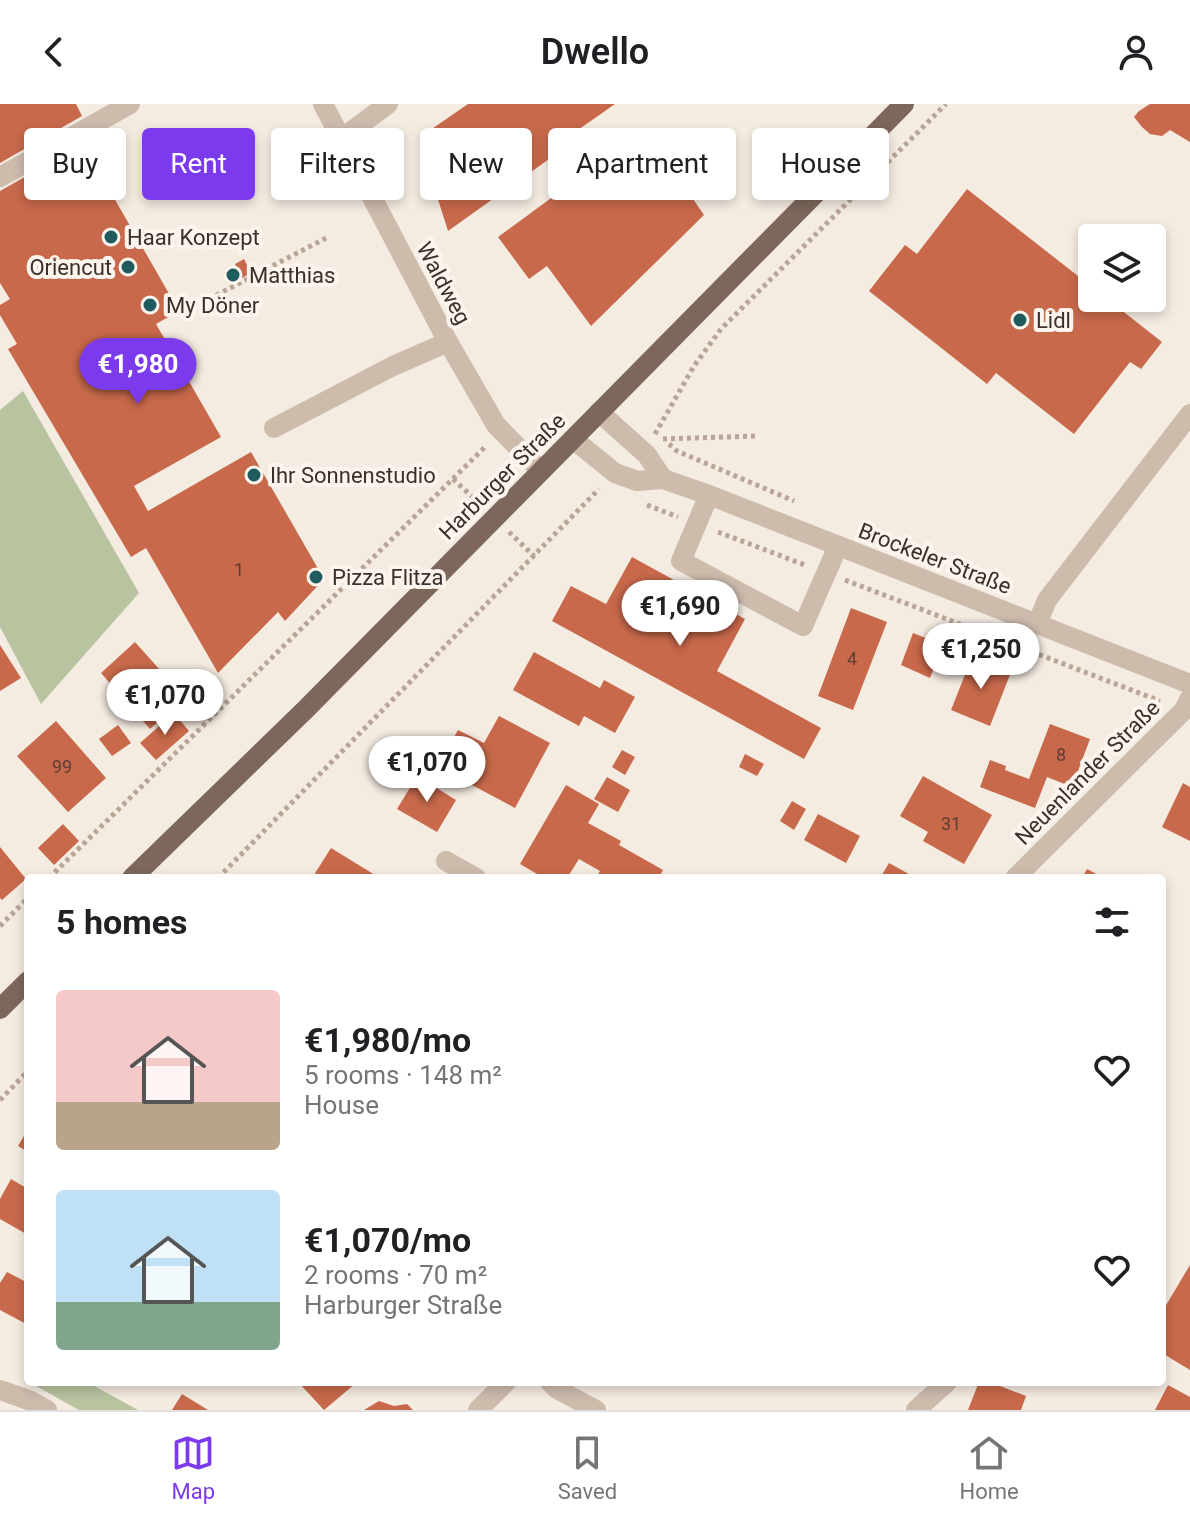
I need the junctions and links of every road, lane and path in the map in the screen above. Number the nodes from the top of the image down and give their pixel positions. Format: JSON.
{"nodes":[{"id":1,"x":130,"y":104,"type":"edge"},
{"id":2,"x":323,"y":104,"type":"edge"},
{"id":3,"x":388,"y":104,"type":"edge"},
{"id":4,"x":904,"y":104,"type":"edge"},
{"id":5,"x":946,"y":104,"type":"edge"},
{"id":6,"x":335,"y":128,"type":"edge"},
{"id":7,"x":356,"y":128,"type":"edge"},
{"id":8,"x":0,"y":177,"type":"edge"},
{"id":9,"x":373,"y":200,"type":"edge"},
{"id":10,"x":328,"y":237,"type":"dead end"},
{"id":11,"x":209,"y":299,"type":"dead end"},
{"id":12,"x":448,"y":342,"type":"junction"},
{"id":13,"x":599,"y":412,"type":"junction"},
{"id":14,"x":1190,"y":414,"type":"edge"},
{"id":15,"x":274,"y":428,"type":"dead end"},
{"id":16,"x":756,"y":436,"type":"dead end"},
{"id":17,"x":573,"y":439,"type":"junction"},
{"id":18,"x":663,"y":439,"type":"junction"},
{"id":19,"x":480,"y":452,"type":"dead end"},
{"id":20,"x":541,"y":471,"type":"junction"},
{"id":21,"x":453,"y":479,"type":"junction"},
{"id":22,"x":663,"y":479,"type":"junction"},
{"id":23,"x":601,"y":487,"type":"dead end"},
{"id":24,"x":709,"y":495,"type":"junction"},
{"id":25,"x":797,"y":502,"type":"dead end"},
{"id":26,"x":642,"y":503,"type":"dead end"},
{"id":27,"x":479,"y":504,"type":"dead end"},
{"id":28,"x":697,"y":523,"type":"junction"},
{"id":29,"x":515,"y":539,"type":"dead end"},
{"id":30,"x":838,"y":546,"type":"junction"},
{"id":31,"x":534,"y":556,"type":"junction"},
{"id":32,"x":826,"y":573,"type":"junction"},
{"id":33,"x":1037,"y":624,"type":"junction"},
{"id":34,"x":1190,"y":684,"type":"edge"},
{"id":35,"x":1187,"y":704,"type":"edge"},
{"id":36,"x":446,"y":861,"type":"dead end"},
{"id":37,"x":53,"y":874,"type":"edge"},
{"id":38,"x":136,"y":874,"type":"edge"},
{"id":39,"x":222,"y":874,"type":"edge"},
{"id":40,"x":469,"y":874,"type":"edge"},
{"id":41,"x":1019,"y":874,"type":"edge"},
{"id":42,"x":24,"y":902,"type":"edge"},
{"id":43,"x":0,"y":926,"type":"edge"},
{"id":44,"x":24,"y":985,"type":"edge"},
{"id":45,"x":0,"y":1009,"type":"edge"},
{"id":46,"x":24,"y":1075,"type":"edge"},
{"id":47,"x":0,"y":1100,"type":"edge"},
{"id":48,"x":502,"y":1386,"type":"edge"},
{"id":49,"x":554,"y":1386,"type":"edge"},
{"id":50,"x":943,"y":1386,"type":"edge"},
{"id":51,"x":0,"y":1390,"type":"edge"},
{"id":52,"x":47,"y":1410,"type":"edge"},
{"id":53,"x":478,"y":1410,"type":"edge"},
{"id":54,"x":596,"y":1410,"type":"edge"},
{"id":55,"x":916,"y":1410,"type":"edge"}],
"edges":[{"from":1,"to":8,"type":"street"},
{"from":2,"to":6,"type":"street","name":"Waldweg"},
{"from":3,"to":7,"type":"street"},
{"from":4,"to":13,"type":"main road","name":"Harburger Straße"},
{"from":5,"to":18,"type":"path"},
{"from":9,"to":12,"type":"street","name":"Waldweg"},
{"from":10,"to":11,"type":"path"},
{"from":12,"to":15,"type":"street"},
{"from":12,"to":20,"type":"street","name":"Waldweg"},
{"from":13,"to":17,"type":"main road","name":"Harburger Straße"},
{"from":13,"to":22,"type":"street"},
{"from":14,"to":33,"type":"street"},
{"from":16,"to":18,"type":"path"},
{"from":17,"to":20,"type":"main road","name":"Harburger Straße"},
{"from":17,"to":22,"type":"street","name":"Brockeler Straße"},
{"from":18,"to":25,"type":"path"},
{"from":19,"to":21,"type":"path"},
{"from":20,"to":38,"type":"main road","name":"Harburger Straße"},
{"from":21,"to":27,"type":"path"},
{"from":21,"to":37,"type":"path"},
{"from":22,"to":24,"type":"street","name":"Brockeler Straße"},
{"from":23,"to":31,"type":"path"},
{"from":24,"to":28,"type":"street"},
{"from":24,"to":30,"type":"street","name":"Brockeler Straße"},
{"from":26,"to":28,"type":"path"},
{"from":28,"to":32,"type":"path"},
{"from":28,"to":32,"type":"street"},
{"from":29,"to":31,"type":"path"},
{"from":30,"to":32,"type":"street"},
{"from":30,"to":33,"type":"street","name":"Brockeler Straße"},
{"from":31,"to":39,"type":"path"},
{"from":32,"to":35,"type":"path"},
{"from":33,"to":34,"type":"street","name":"Brockeler Straße"},
{"from":35,"to":41,"type":"street","name":"Neuenlander Straße"},
{"from":36,"to":40,"type":"street"},
{"from":42,"to":43,"type":"path"},
{"from":44,"to":45,"type":"main road"},
{"from":46,"to":47,"type":"path"},
{"from":48,"to":53,"type":"street"},
{"from":49,"to":54,"type":"street"},
{"from":50,"to":55,"type":"street"},
{"from":51,"to":52,"type":"street"}]}
